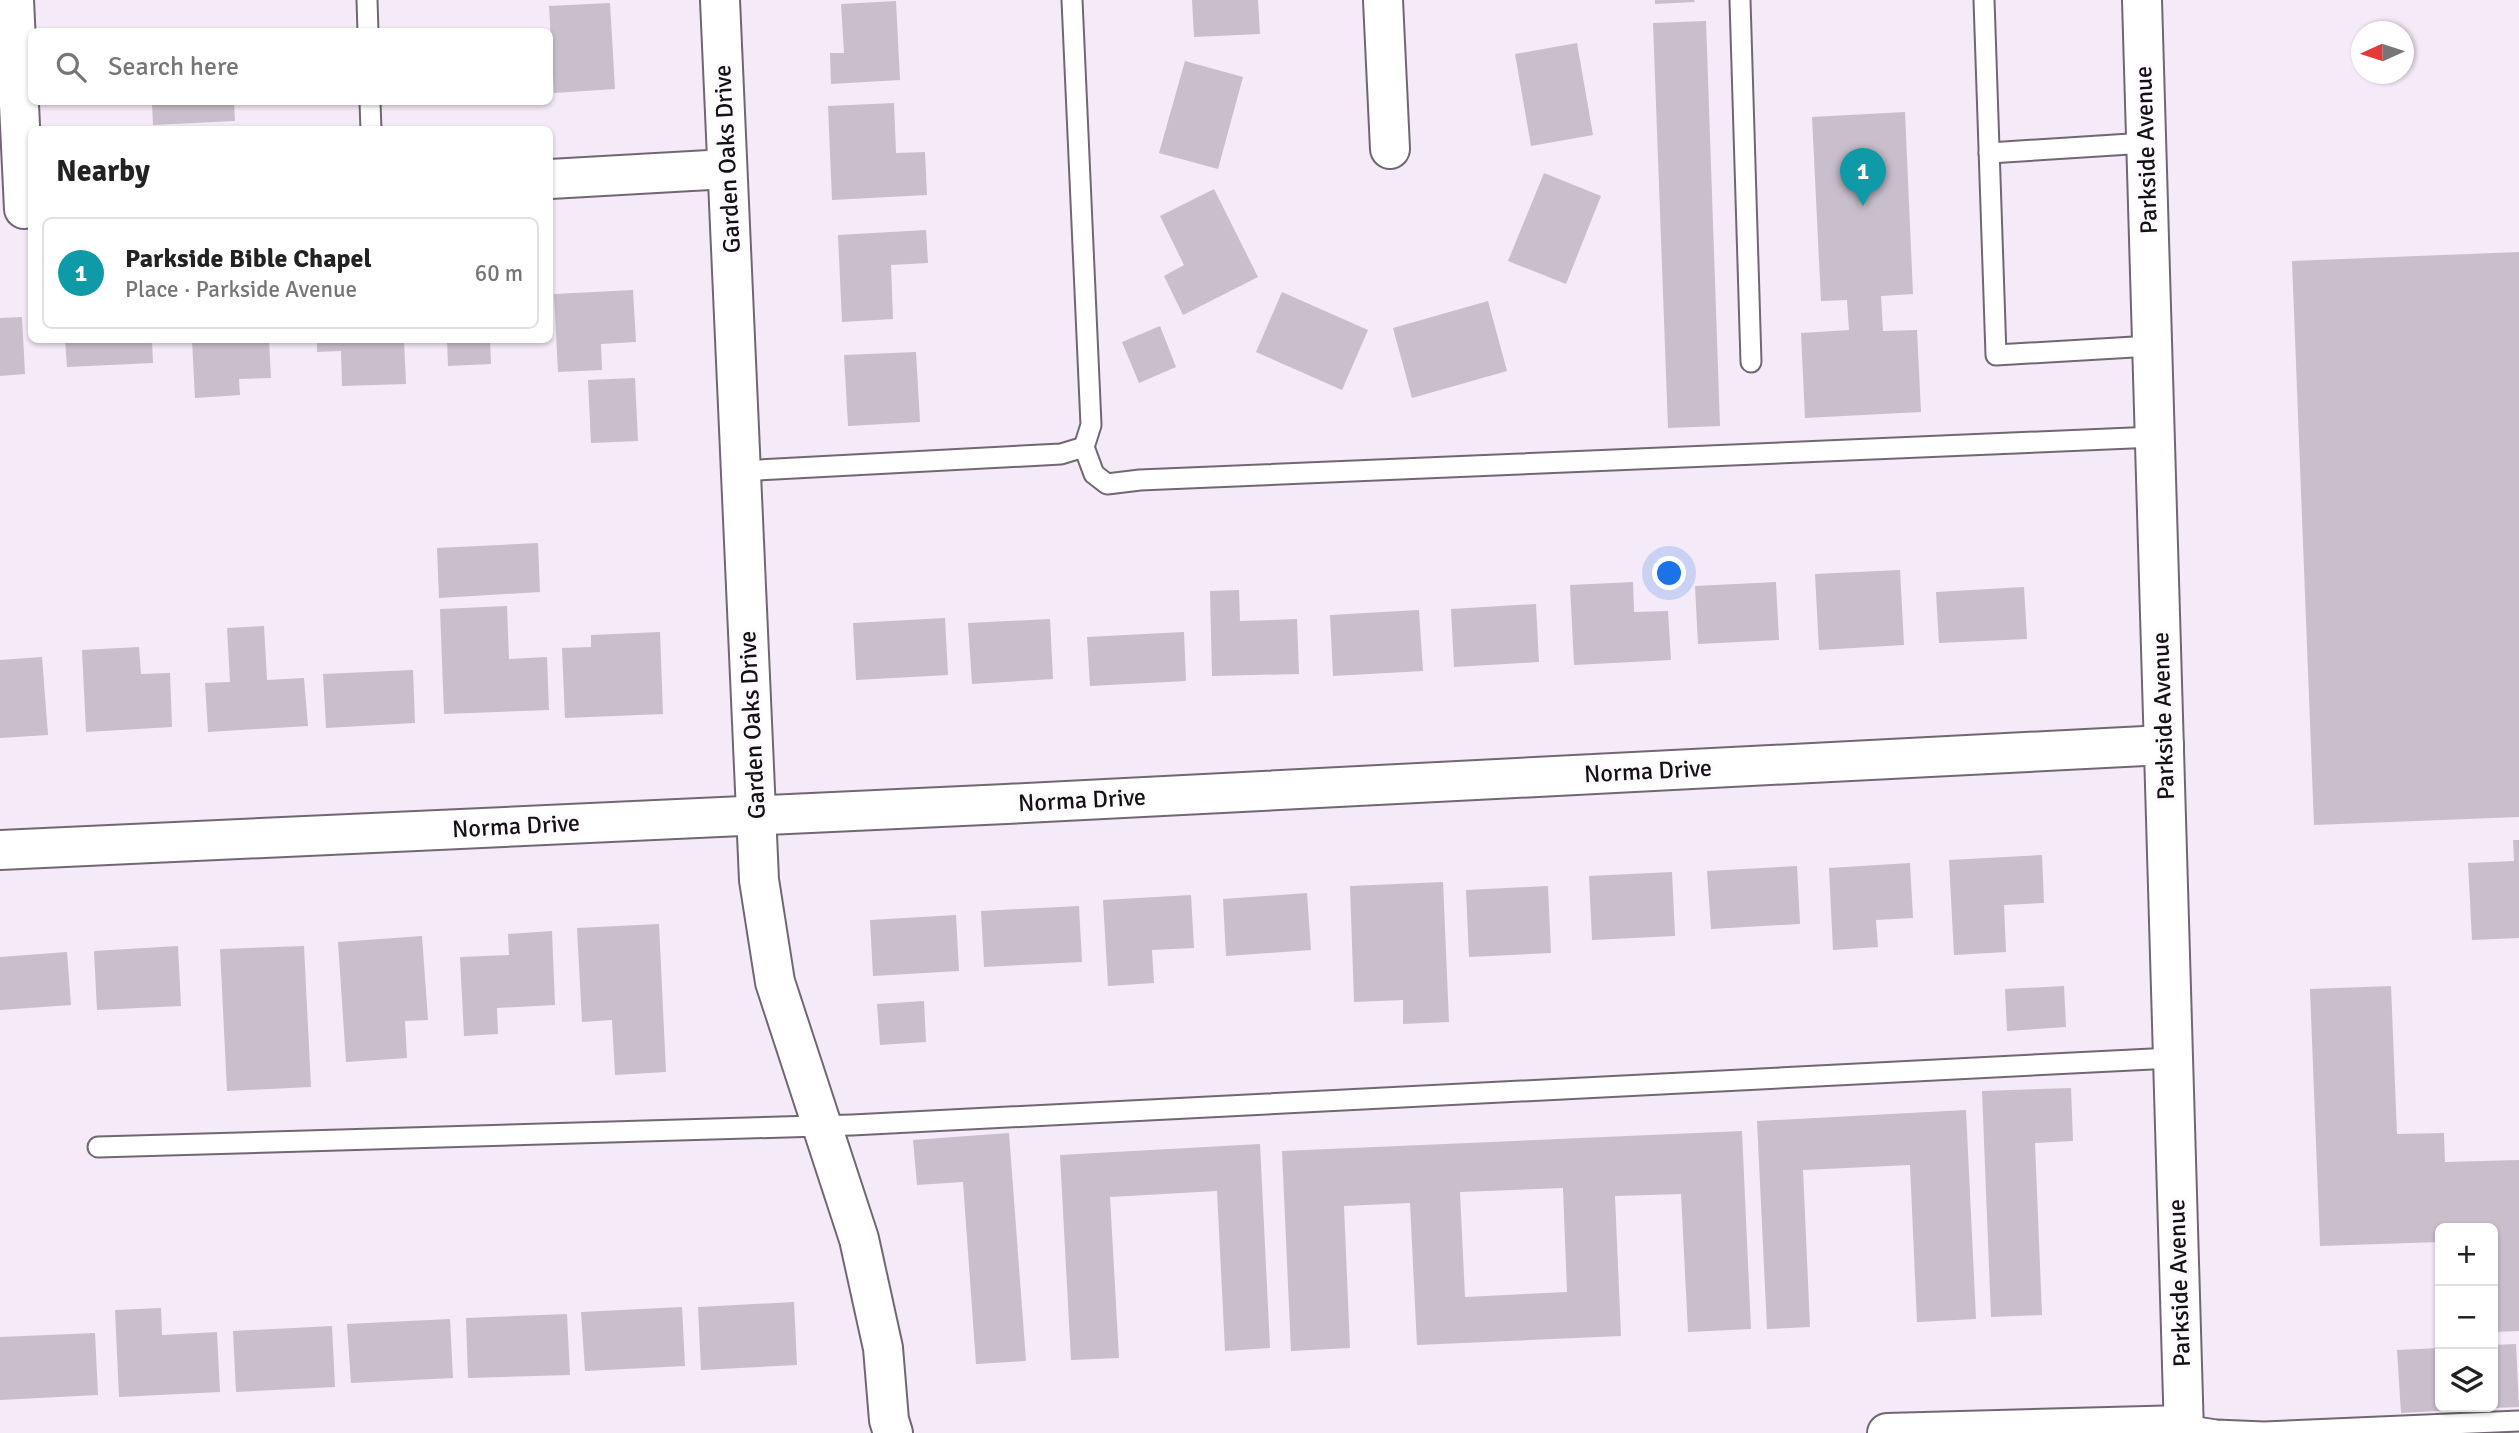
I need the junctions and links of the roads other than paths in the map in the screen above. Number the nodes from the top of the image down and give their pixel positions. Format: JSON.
{"nodes":[{"id":1,"x":14,"y":0,"type":"edge"},
{"id":2,"x":367,"y":0,"type":"edge"},
{"id":3,"x":720,"y":0,"type":"edge"},
{"id":4,"x":1072,"y":0,"type":"edge"},
{"id":5,"x":1383,"y":0,"type":"edge"},
{"id":6,"x":1740,"y":0,"type":"edge"},
{"id":7,"x":1984,"y":0,"type":"edge"},
{"id":8,"x":2142,"y":0,"type":"edge"},
{"id":9,"x":368,"y":28,"type":"edge"},
{"id":10,"x":370,"y":105,"type":"edge"},
{"id":11,"x":371,"y":126,"type":"edge"},
{"id":12,"x":2146,"y":143,"type":"junction"},
{"id":13,"x":1390,"y":149,"type":"dead end"},
{"id":14,"x":1989,"y":153,"type":"junction"},
{"id":15,"x":727,"y":169,"type":"junction"},
{"id":16,"x":553,"y":180,"type":"edge"},
{"id":17,"x":18,"y":209,"type":"edge"},
{"id":18,"x":2151,"y":346,"type":"junction"},
{"id":19,"x":1751,"y":362,"type":"dead end"},
{"id":20,"x":2155,"y":437,"type":"junction"},
{"id":21,"x":1084,"y":447,"type":"junction"},
{"id":22,"x":740,"y":471,"type":"junction"},
{"id":23,"x":2164,"y":745,"type":"junction"},
{"id":24,"x":756,"y":814,"type":"junction"},
{"id":25,"x":0,"y":850,"type":"edge"},
{"id":26,"x":2172,"y":1058,"type":"junction"},
{"id":27,"x":821,"y":1126,"type":"junction"},
{"id":28,"x":99,"y":1147,"type":"dead end"},
{"id":29,"x":2519,"y":1422,"type":"edge"},
{"id":30,"x":2184,"y":1429,"type":"edge"},
{"id":31,"x":892,"y":1433,"type":"edge"},
{"id":32,"x":1887,"y":1433,"type":"edge"}],
"edges":[{"from":1,"to":17,"type":"street"},
{"from":2,"to":9,"type":"lane"},
{"from":3,"to":15,"type":"street","name":"Garden Oaks Drive"},
{"from":4,"to":21,"type":"lane"},
{"from":5,"to":13,"type":"street"},
{"from":6,"to":19,"type":"lane"},
{"from":7,"to":14,"type":"lane"},
{"from":8,"to":12,"type":"street","name":"Parkside Avenue"},
{"from":10,"to":11,"type":"lane"},
{"from":12,"to":14,"type":"lane"},
{"from":12,"to":18,"type":"street","name":"Parkside Avenue"},
{"from":14,"to":18,"type":"lane"},
{"from":15,"to":16,"type":"street"},
{"from":15,"to":22,"type":"street","name":"Garden Oaks Drive"},
{"from":18,"to":20,"type":"street","name":"Parkside Avenue"},
{"from":20,"to":21,"type":"lane"},
{"from":20,"to":23,"type":"street","name":"Parkside Avenue"},
{"from":21,"to":22,"type":"lane"},
{"from":22,"to":24,"type":"street","name":"Garden Oaks Drive"},
{"from":23,"to":24,"type":"street","name":"Norma Drive"},
{"from":23,"to":26,"type":"street","name":"Parkside Avenue"},
{"from":24,"to":25,"type":"street","name":"Norma Drive"},
{"from":24,"to":27,"type":"street","name":"Garden Oaks Drive"},
{"from":26,"to":27,"type":"lane"},
{"from":26,"to":30,"type":"street","name":"Parkside Avenue"},
{"from":27,"to":28,"type":"lane"},
{"from":27,"to":31,"type":"street","name":"Garden Oaks Drive"},
{"from":29,"to":30,"type":"lane"},
{"from":30,"to":32,"type":"street"}]}
